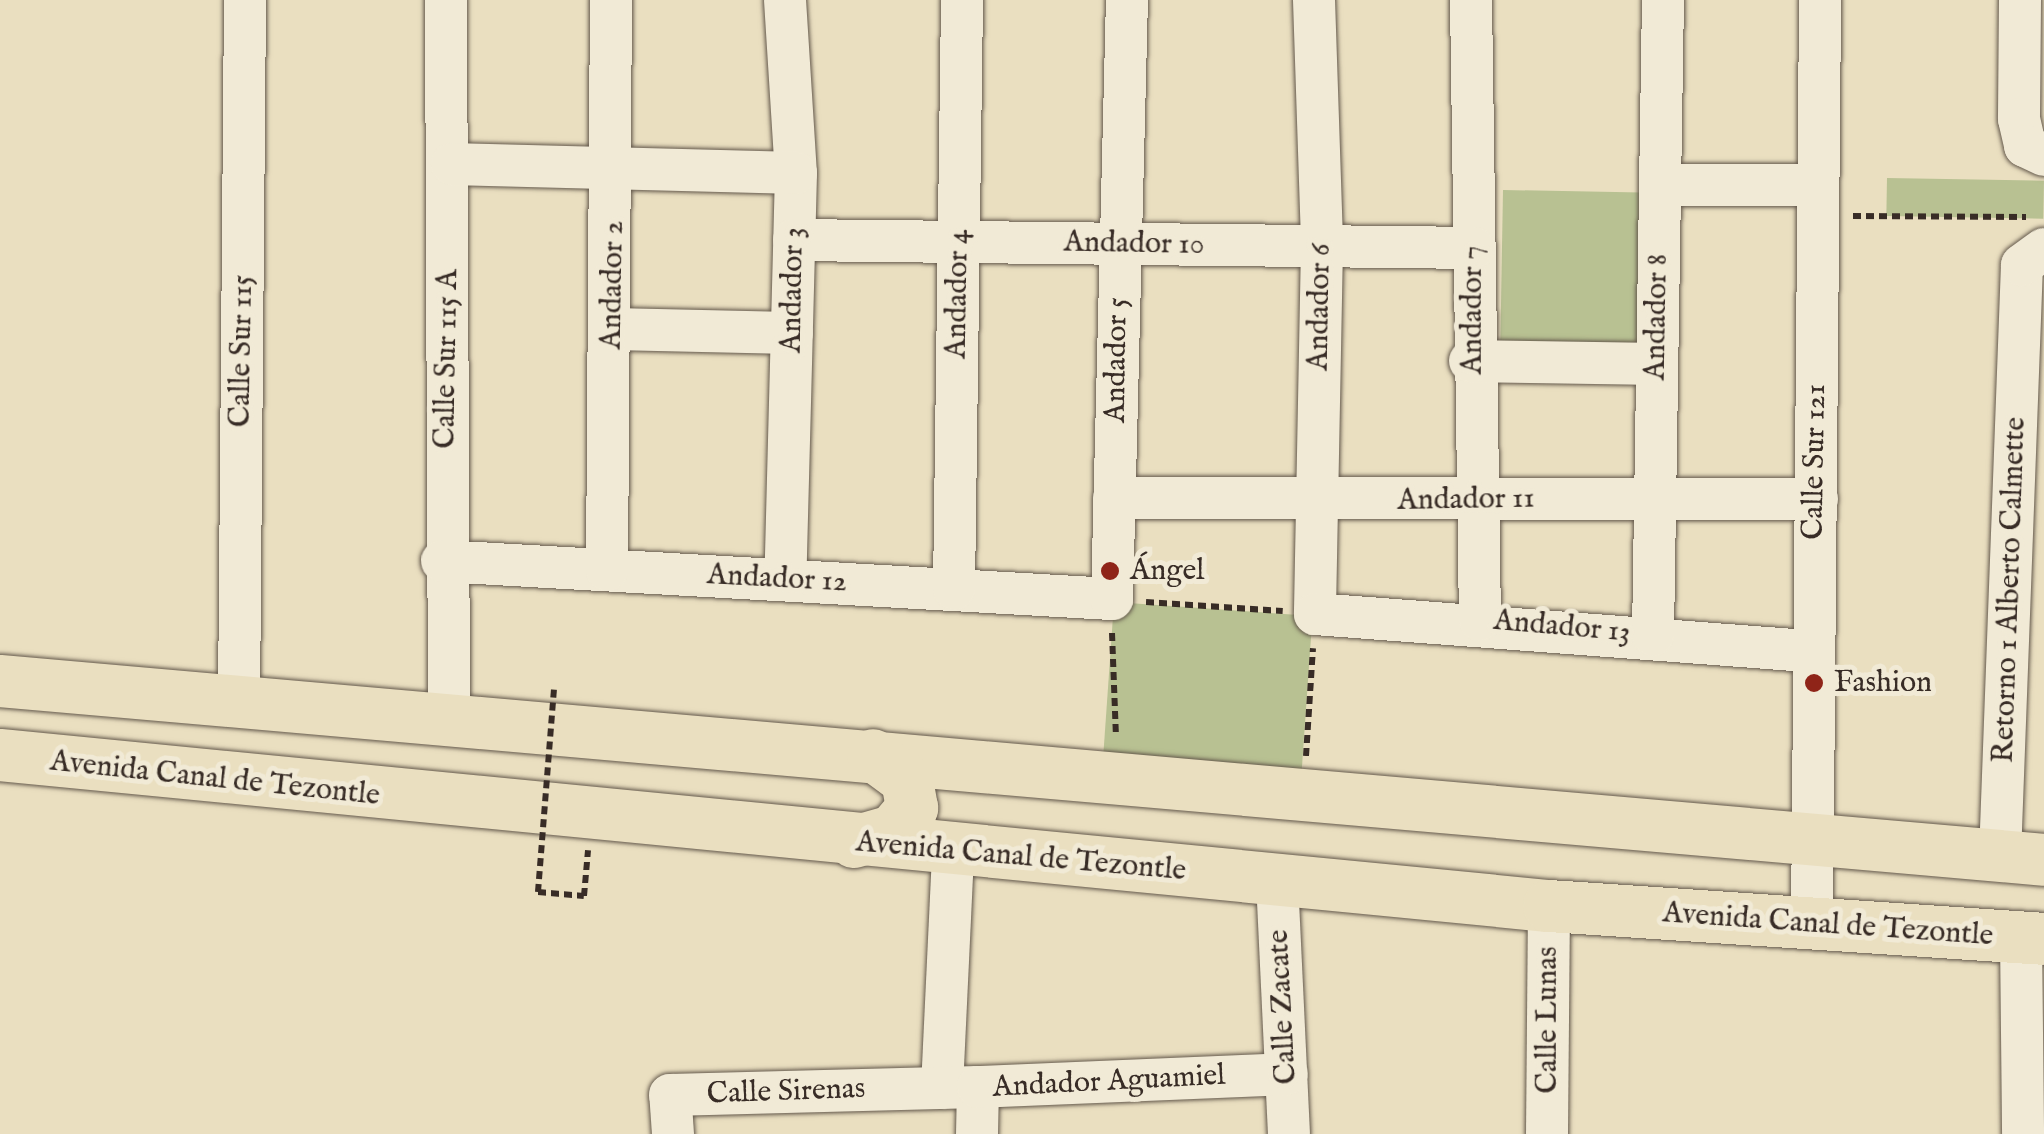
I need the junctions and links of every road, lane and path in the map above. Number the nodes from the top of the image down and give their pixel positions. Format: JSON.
{"nodes":[{"id":1,"x":245,"y":0,"type":"edge"},
{"id":2,"x":446,"y":0,"type":"edge"},
{"id":3,"x":611,"y":0,"type":"edge"},
{"id":4,"x":785,"y":0,"type":"edge"},
{"id":5,"x":962,"y":0,"type":"edge"},
{"id":6,"x":1127,"y":0,"type":"edge"},
{"id":7,"x":1314,"y":0,"type":"edge"},
{"id":8,"x":1471,"y":0,"type":"edge"},
{"id":9,"x":1663,"y":0,"type":"edge"},
{"id":10,"x":1820,"y":0,"type":"edge"},
{"id":11,"x":2020,"y":0,"type":"edge"},
{"id":12,"x":2044,"y":155,"type":"edge"},
{"id":13,"x":452,"y":164,"type":"junction"},
{"id":14,"x":616,"y":164,"type":"junction"},
{"id":15,"x":796,"y":173,"type":"junction"},
{"id":16,"x":1678,"y":185,"type":"dead end"},
{"id":17,"x":1817,"y":200,"type":"junction"},
{"id":18,"x":2044,"y":217,"type":"edge"},
{"id":19,"x":794,"y":240,"type":"junction"},
{"id":20,"x":958,"y":242,"type":"junction"},
{"id":21,"x":1119,"y":244,"type":"junction"},
{"id":22,"x":1322,"y":246,"type":"junction"},
{"id":23,"x":1474,"y":248,"type":"junction"},
{"id":24,"x":2033,"y":257,"type":"edge"},
{"id":25,"x":612,"y":330,"type":"junction"},
{"id":26,"x":792,"y":333,"type":"junction"},
{"id":27,"x":1470,"y":361,"type":"junction"},
{"id":28,"x":1655,"y":364,"type":"junction"},
{"id":29,"x":1114,"y":498,"type":"junction"},
{"id":30,"x":1483,"y":499,"type":"junction"},
{"id":31,"x":1818,"y":499,"type":"junction"},
{"id":32,"x":1654,"y":500,"type":"junction"},
{"id":33,"x":1317,"y":502,"type":"junction"},
{"id":34,"x":442,"y":561,"type":"junction"},
{"id":35,"x":607,"y":570,"type":"junction"},
{"id":36,"x":786,"y":580,"type":"junction"},
{"id":37,"x":954,"y":589,"type":"junction"},
{"id":38,"x":1112,"y":599,"type":"junction"},
{"id":39,"x":1315,"y":614,"type":"junction"},
{"id":40,"x":1480,"y":620,"type":"junction"},
{"id":41,"x":1653,"y":635,"type":"junction"},
{"id":42,"x":1809,"y":651,"type":"junction"},
{"id":43,"x":0,"y":681,"type":"edge"},
{"id":44,"x":554,"y":688,"type":"dead end"},
{"id":45,"x":239,"y":702,"type":"junction"},
{"id":46,"x":449,"y":718,"type":"junction"},
{"id":47,"x":1131,"y":739,"type":"dead end"},
{"id":48,"x":1287,"y":754,"type":"dead end"},
{"id":49,"x":0,"y":755,"type":"edge"},
{"id":50,"x":873,"y":755,"type":"junction"},
{"id":51,"x":1808,"y":838,"type":"junction"},
{"id":52,"x":854,"y":842,"type":"junction"},
{"id":53,"x":953,"y":851,"type":"junction"},
{"id":54,"x":2022,"y":858,"type":"edge"},
{"id":55,"x":1277,"y":880,"type":"junction"},
{"id":56,"x":584,"y":896,"type":"dead end"},
{"id":57,"x":1548,"y":906,"type":"junction"},
{"id":58,"x":1812,"y":924,"type":"junction"},
{"id":59,"x":2032,"y":938,"type":"edge"},
{"id":60,"x":1287,"y":1074,"type":"junction"},
{"id":61,"x":960,"y":1088,"type":"junction"},
{"id":62,"x":673,"y":1134,"type":"edge"},
{"id":63,"x":977,"y":1134,"type":"edge"},
{"id":64,"x":1290,"y":1134,"type":"edge"},
{"id":65,"x":1547,"y":1134,"type":"edge"},
{"id":66,"x":2022,"y":1134,"type":"edge"}],
"edges":[{"from":1,"to":45,"type":"street","name":"Calle Sur 115"},
{"from":2,"to":13,"type":"street","name":"Calle Sur 115 A"},
{"from":3,"to":14,"type":"street","name":"Andador 2"},
{"from":4,"to":15,"type":"street","name":"Andador 3"},
{"from":5,"to":20,"type":"street","name":"Andador 4"},
{"from":6,"to":21,"type":"street","name":"Andador 5"},
{"from":7,"to":22,"type":"street","name":"Andador 6"},
{"from":8,"to":23,"type":"street","name":"Andador 7"},
{"from":9,"to":28,"type":"street","name":"Andador 8"},
{"from":10,"to":17,"type":"street","name":"Calle Sur 121"},
{"from":11,"to":12,"type":"street"},
{"from":13,"to":14,"type":"street"},
{"from":13,"to":34,"type":"street","name":"Calle Sur 115 A"},
{"from":14,"to":15,"type":"street"},
{"from":14,"to":25,"type":"street","name":"Andador 2"},
{"from":15,"to":19,"type":"street","name":"Andador 3"},
{"from":16,"to":17,"type":"street"},
{"from":17,"to":18,"type":"path"},
{"from":17,"to":31,"type":"street","name":"Calle Sur 121"},
{"from":19,"to":20,"type":"street","name":"Andador 10"},
{"from":19,"to":26,"type":"street","name":"Andador 3"},
{"from":20,"to":21,"type":"street","name":"Andador 10"},
{"from":20,"to":37,"type":"street","name":"Andador 4"},
{"from":21,"to":22,"type":"street","name":"Andador 10"},
{"from":21,"to":29,"type":"street","name":"Andador 5"},
{"from":22,"to":23,"type":"street","name":"Andador 10"},
{"from":22,"to":33,"type":"street","name":"Andador 6"},
{"from":23,"to":27,"type":"street","name":"Andador 7"},
{"from":24,"to":54,"type":"street","name":"Retorno 1 Alberto Calmette"},
{"from":25,"to":26,"type":"street"},
{"from":25,"to":35,"type":"street","name":"Andador 2"},
{"from":26,"to":36,"type":"street","name":"Andador 3"},
{"from":27,"to":28,"type":"street"},
{"from":27,"to":30,"type":"street","name":"Andador 7"},
{"from":28,"to":32,"type":"street","name":"Andador 8"},
{"from":29,"to":33,"type":"street","name":"Andador 11"},
{"from":29,"to":38,"type":"street","name":"Andador 5"},
{"from":30,"to":32,"type":"street","name":"Andador 11"},
{"from":30,"to":33,"type":"street","name":"Andador 11"},
{"from":30,"to":40,"type":"street","name":"Andador 7"},
{"from":31,"to":32,"type":"street","name":"Andador 11"},
{"from":31,"to":42,"type":"street","name":"Calle Sur 121"},
{"from":32,"to":41,"type":"street","name":"Andador 8"},
{"from":33,"to":39,"type":"street","name":"Andador 6"},
{"from":34,"to":35,"type":"street","name":"Andador 12"},
{"from":34,"to":46,"type":"street","name":"Calle Sur 115 A"},
{"from":35,"to":36,"type":"street","name":"Andador 12"},
{"from":36,"to":37,"type":"street","name":"Andador 12"},
{"from":37,"to":38,"type":"street","name":"Andador 12"},
{"from":38,"to":39,"type":"path"},
{"from":38,"to":47,"type":"path"},
{"from":39,"to":40,"type":"street","name":"Andador 13"},
{"from":39,"to":48,"type":"path"},
{"from":40,"to":41,"type":"street","name":"Andador 13"},
{"from":41,"to":42,"type":"street","name":"Andador 13"},
{"from":42,"to":51,"type":"street","name":"Calle Sur 121"},
{"from":43,"to":45,"type":"main road"},
{"from":44,"to":56,"type":"path","bridge":true},
{"from":45,"to":46,"type":"main road"},
{"from":46,"to":50,"type":"main road"},
{"from":49,"to":52,"type":"main road","name":"Avenida Canal de Tezontle"},
{"from":50,"to":51,"type":"main road"},
{"from":50,"to":52,"type":"main road"},
{"from":51,"to":54,"type":"main road"},
{"from":51,"to":58,"type":"street","name":"Calle Sur 121"},
{"from":52,"to":53,"type":"main road","name":"Avenida Canal de Tezontle"},
{"from":53,"to":55,"type":"main road","name":"Avenida Canal de Tezontle"},
{"from":53,"to":61,"type":"street"},
{"from":55,"to":57,"type":"main road","name":"Avenida Canal de Tezontle"},
{"from":55,"to":60,"type":"street","name":"Calle Zacate"},
{"from":57,"to":58,"type":"main road","name":"Avenida Canal de Tezontle"},
{"from":57,"to":65,"type":"street","name":"Calle Lunas"},
{"from":58,"to":59,"type":"main road","name":"Avenida Canal de Tezontle"},
{"from":59,"to":66,"type":"street"},
{"from":60,"to":61,"type":"street","name":"Andador Aguamiel"},
{"from":60,"to":64,"type":"street","name":"Calle Zacate"},
{"from":61,"to":62,"type":"street","name":"Calle Sirenas"},
{"from":61,"to":63,"type":"street","name":"Andador Aguamiel"}]}
